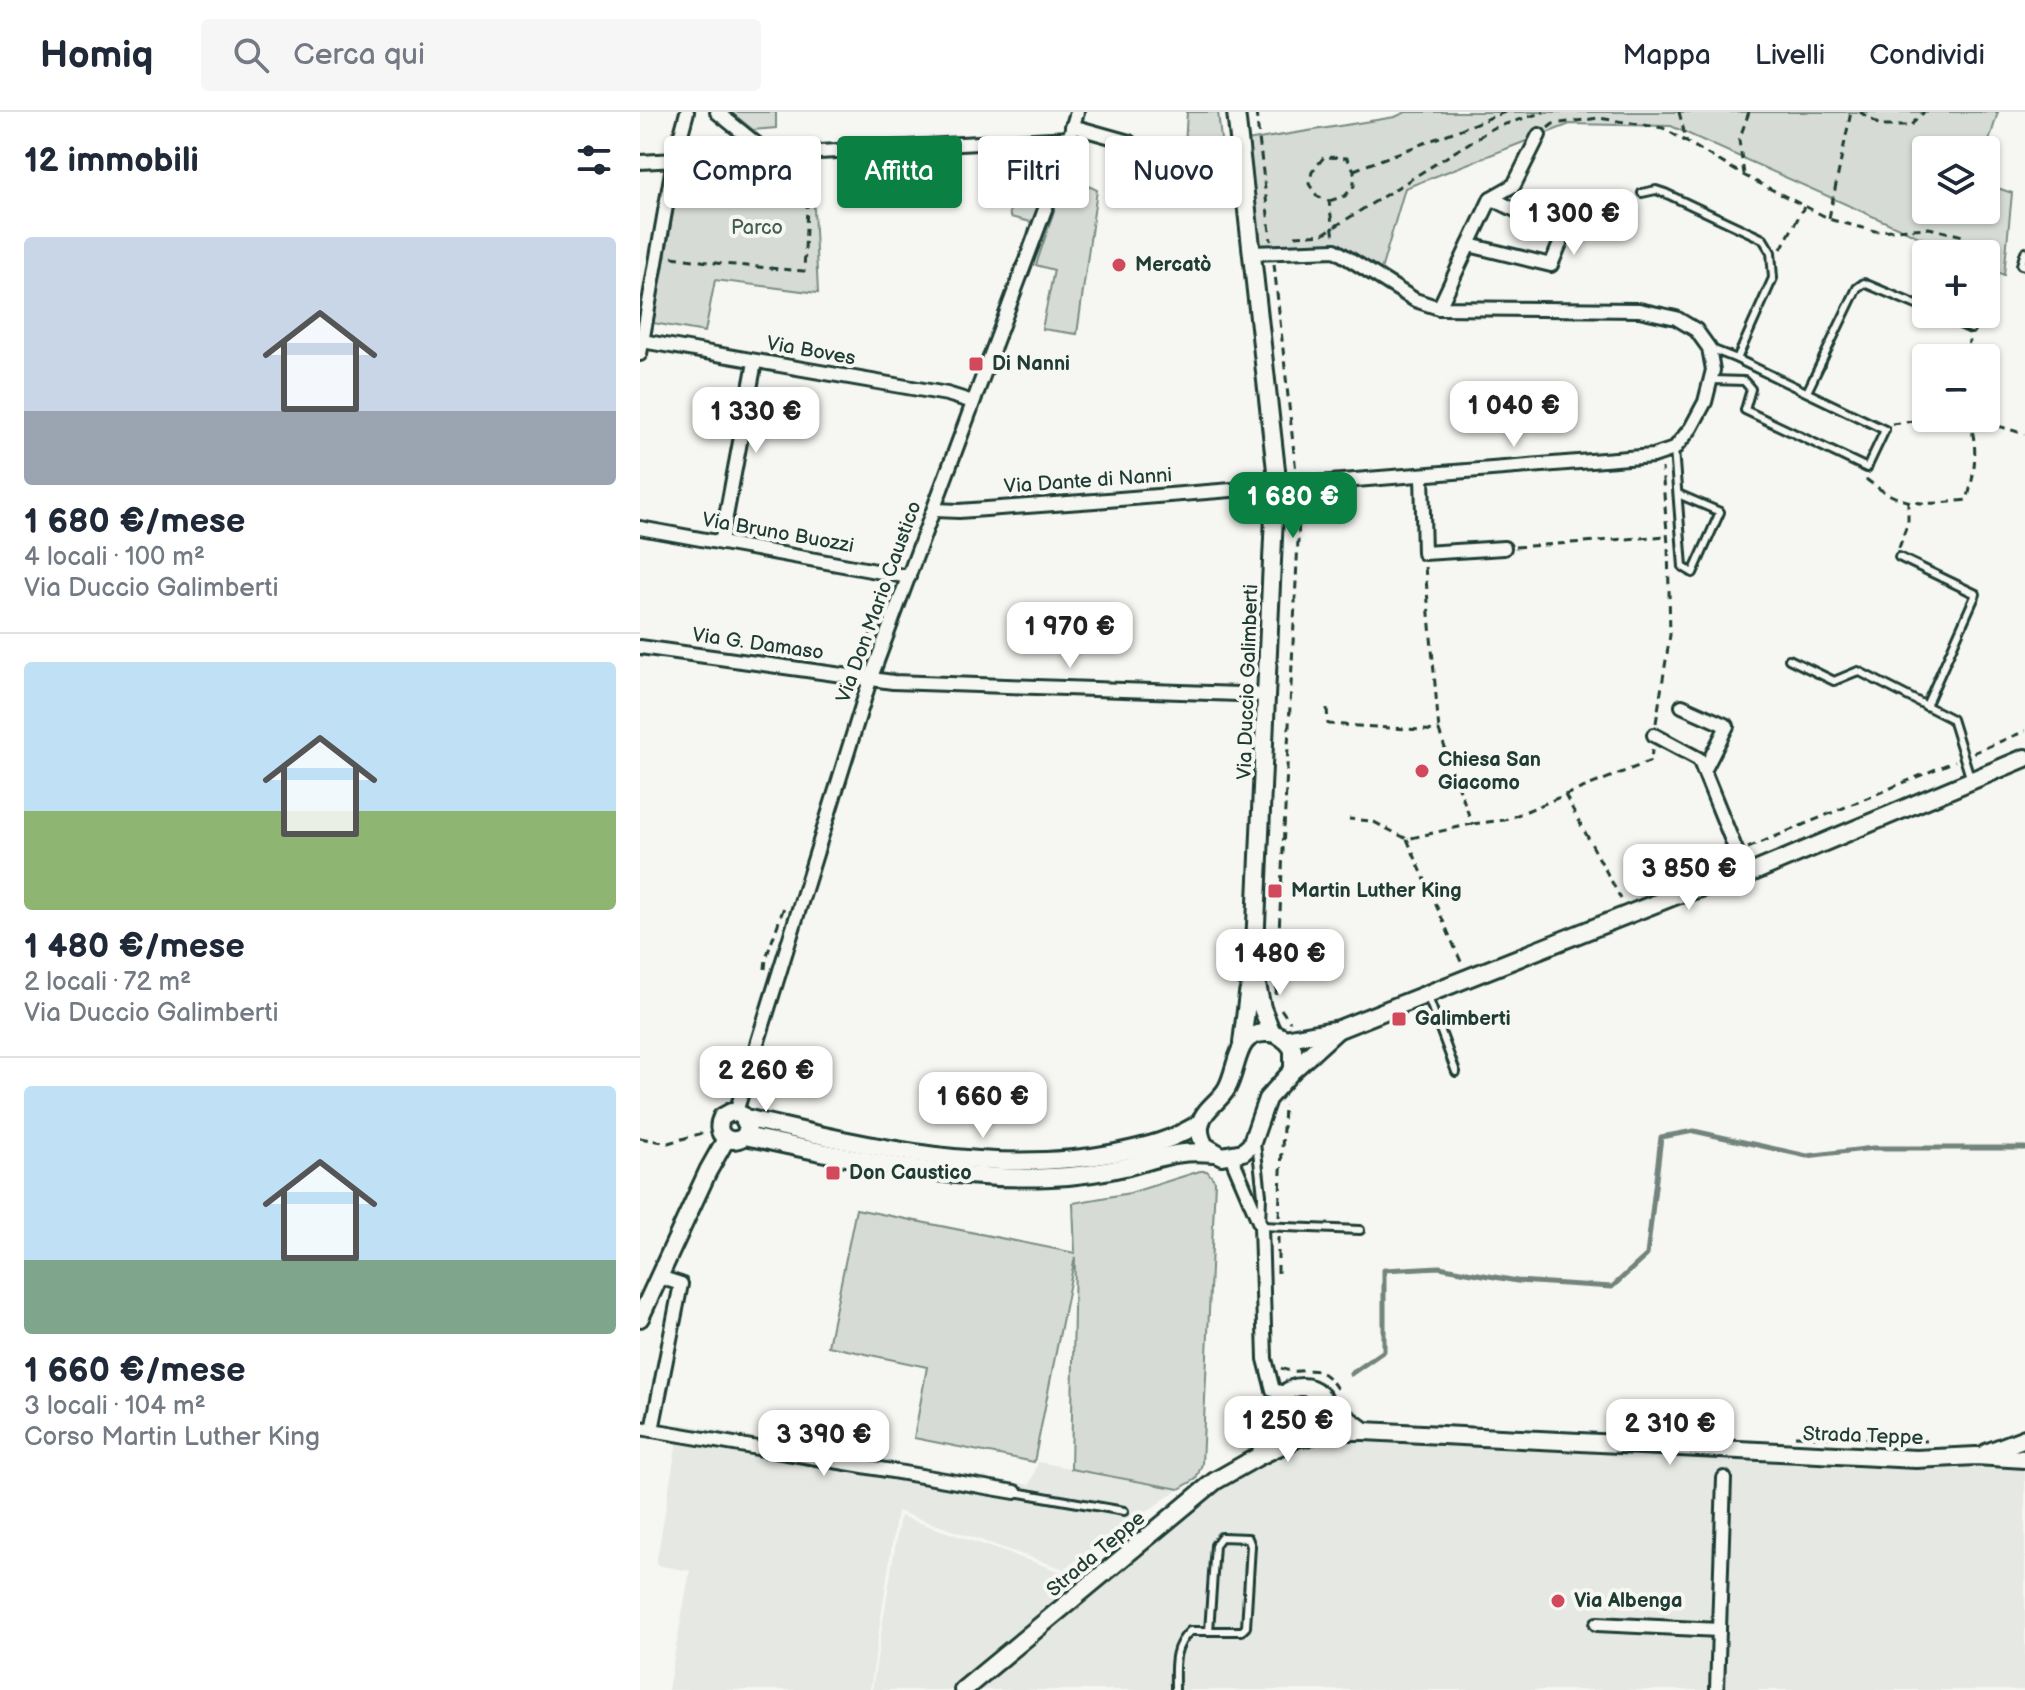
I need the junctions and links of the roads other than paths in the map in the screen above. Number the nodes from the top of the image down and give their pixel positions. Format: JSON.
{"nodes":[{"id":1,"x":687,"y":112,"type":"edge"},
{"id":2,"x":717,"y":112,"type":"edge"},
{"id":3,"x":1077,"y":112,"type":"edge"},
{"id":4,"x":1236,"y":112,"type":"edge"},
{"id":5,"x":1071,"y":132,"type":"junction"},
{"id":6,"x":1539,"y":135,"type":"road end"},
{"id":7,"x":680,"y":136,"type":"edge"},
{"id":8,"x":747,"y":136,"type":"edge"},
{"id":9,"x":821,"y":152,"type":"edge"},
{"id":10,"x":664,"y":161,"type":"edge"},
{"id":11,"x":640,"y":162,"type":"edge"},
{"id":12,"x":1243,"y":169,"type":"junction"},
{"id":13,"x":1642,"y":193,"type":"dead end"},
{"id":14,"x":1491,"y":198,"type":"junction"},
{"id":15,"x":665,"y":208,"type":"edge"},
{"id":16,"x":1469,"y":245,"type":"junction"},
{"id":17,"x":2025,"y":252,"type":"edge"},
{"id":18,"x":1252,"y":253,"type":"junction"},
{"id":19,"x":2025,"y":266,"type":"edge"},
{"id":20,"x":1912,"y":303,"type":"edge"},
{"id":21,"x":1439,"y":308,"type":"junction"},
{"id":22,"x":641,"y":348,"type":"edge"},
{"id":23,"x":1709,"y":348,"type":"junction"},
{"id":24,"x":1737,"y":359,"type":"junction"},
{"id":25,"x":755,"y":362,"type":"junction"},
{"id":26,"x":1710,"y":380,"type":"junction"},
{"id":27,"x":1807,"y":392,"type":"junction"},
{"id":28,"x":973,"y":402,"type":"junction"},
{"id":29,"x":1667,"y":451,"type":"junction"},
{"id":30,"x":1422,"y":475,"type":"junction"},
{"id":31,"x":1275,"y":487,"type":"junction"},
{"id":32,"x":1678,"y":494,"type":"junction"},
{"id":33,"x":935,"y":510,"type":"junction"},
{"id":34,"x":640,"y":528,"type":"edge"},
{"id":35,"x":721,"y":543,"type":"junction"},
{"id":36,"x":1504,"y":548,"type":"road end"},
{"id":37,"x":1899,"y":557,"type":"road end"},
{"id":38,"x":909,"y":577,"type":"junction"},
{"id":39,"x":640,"y":647,"type":"edge"},
{"id":40,"x":1789,"y":659,"type":"dead end"},
{"id":41,"x":870,"y":680,"type":"junction"},
{"id":42,"x":1268,"y":695,"type":"junction"},
{"id":43,"x":1682,"y":706,"type":"dead end"},
{"id":44,"x":1926,"y":706,"type":"junction"},
{"id":45,"x":1654,"y":735,"type":"road end"},
{"id":46,"x":2025,"y":758,"type":"edge"},
{"id":47,"x":1704,"y":771,"type":"junction"},
{"id":48,"x":1971,"y":781,"type":"junction"},
{"id":49,"x":1746,"y":875,"type":"junction"},
{"id":50,"x":1254,"y":970,"type":"junction"},
{"id":51,"x":1427,"y":994,"type":"junction"},
{"id":52,"x":1339,"y":1029,"type":"junction"},
{"id":53,"x":1284,"y":1033,"type":"junction"},
{"id":54,"x":1242,"y":1043,"type":"junction"},
{"id":55,"x":1293,"y":1070,"type":"junction"},
{"id":56,"x":1456,"y":1072,"type":"dead end"},
{"id":57,"x":741,"y":1115,"type":"junction"},
{"id":58,"x":1201,"y":1122,"type":"junction"},
{"id":59,"x":1255,"y":1135,"type":"junction"},
{"id":60,"x":745,"y":1136,"type":"junction"},
{"id":61,"x":726,"y":1139,"type":"junction"},
{"id":62,"x":1213,"y":1153,"type":"junction"},
{"id":63,"x":1231,"y":1156,"type":"junction"},
{"id":64,"x":1261,"y":1226,"type":"junction"},
{"id":65,"x":1360,"y":1230,"type":"dead end"},
{"id":66,"x":659,"y":1277,"type":"junction"},
{"id":67,"x":640,"y":1318,"type":"edge"},
{"id":68,"x":1285,"y":1393,"type":"junction"},
{"id":69,"x":1335,"y":1402,"type":"junction"},
{"id":70,"x":1278,"y":1417,"type":"junction"},
{"id":71,"x":646,"y":1429,"type":"edge"},
{"id":72,"x":1318,"y":1431,"type":"junction"},
{"id":73,"x":1364,"y":1431,"type":"junction"},
{"id":74,"x":1299,"y":1437,"type":"junction"},
{"id":75,"x":2025,"y":1438,"type":"edge"},
{"id":76,"x":1259,"y":1456,"type":"junction"},
{"id":77,"x":1976,"y":1456,"type":"junction"},
{"id":78,"x":2025,"y":1459,"type":"edge"},
{"id":79,"x":1724,"y":1478,"type":"dead end"},
{"id":80,"x":1015,"y":1492,"type":"joint"},
{"id":81,"x":1124,"y":1511,"type":"dead end"},
{"id":82,"x":1597,"y":1624,"type":"dead end"},
{"id":83,"x":1719,"y":1630,"type":"junction"},
{"id":84,"x":1209,"y":1631,"type":"junction"},
{"id":85,"x":963,"y":1690,"type":"edge"},
{"id":86,"x":1175,"y":1690,"type":"edge"},
{"id":87,"x":1717,"y":1690,"type":"edge"}],
"edges":[{"from":1,"to":7,"type":"street"},
{"from":2,"to":8,"type":"street"},
{"from":3,"to":5,"type":"street","name":"Via Don Mario Caustico"},
{"from":4,"to":12,"type":"street","name":"Via Duccio Galimberti"},
{"from":5,"to":9,"type":"street"},
{"from":5,"to":12,"type":"street"},
{"from":5,"to":28,"type":"street","name":"Via Don Mario Caustico"},
{"from":6,"to":14,"type":"street"},
{"from":10,"to":11,"type":"street"},
{"from":12,"to":18,"type":"street","name":"Via Duccio Galimberti"},
{"from":13,"to":24,"type":"lane"},
{"from":14,"to":16,"type":"street"},
{"from":14,"to":16,"type":"street"},
{"from":15,"to":22,"type":"street"},
{"from":16,"to":21,"type":"street"},
{"from":17,"to":19,"type":"lane"},
{"from":18,"to":21,"type":"street"},
{"from":18,"to":31,"type":"street","name":"Via Duccio Galimberti"},
{"from":20,"to":27,"type":"lane"},
{"from":21,"to":23,"type":"street"},
{"from":22,"to":25,"type":"street","name":"Via Boves"},
{"from":23,"to":24,"type":"lane"},
{"from":23,"to":26,"type":"street"},
{"from":24,"to":27,"type":"lane"},
{"from":25,"to":28,"type":"street","name":"Via Boves"},
{"from":25,"to":35,"type":"street"},
{"from":26,"to":27,"type":"lane"},
{"from":26,"to":29,"type":"street"},
{"from":28,"to":33,"type":"street","name":"Via Don Mario Caustico"},
{"from":29,"to":30,"type":"street","name":"Via Dante di Nanni"},
{"from":29,"to":32,"type":"lane"},
{"from":30,"to":31,"type":"street","name":"Via Dante di Nanni"},
{"from":30,"to":36,"type":"street"},
{"from":31,"to":33,"type":"street","name":"Via Dante di Nanni"},
{"from":31,"to":42,"type":"street","name":"Via Duccio Galimberti"},
{"from":32,"to":32,"type":"lane"},
{"from":33,"to":38,"type":"street","name":"Via Don Mario Caustico"},
{"from":34,"to":35,"type":"street","name":"Via Bruno Buozzi"},
{"from":35,"to":38,"type":"street","name":"Via Bruno Buozzi"},
{"from":37,"to":44,"type":"lane"},
{"from":38,"to":41,"type":"street","name":"Via Don Mario Caustico"},
{"from":39,"to":41,"type":"street","name":"Via G. Damaso"},
{"from":40,"to":44,"type":"lane"},
{"from":41,"to":42,"type":"street","name":"Via G. Damaso"},
{"from":41,"to":57,"type":"street","name":"Via Don Mario Caustico"},
{"from":42,"to":50,"type":"street","name":"Via Duccio Galimberti"},
{"from":43,"to":47,"type":"street"},
{"from":44,"to":48,"type":"lane"},
{"from":45,"to":47,"type":"street"},
{"from":46,"to":48,"type":"street"},
{"from":47,"to":49,"type":"street"},
{"from":48,"to":49,"type":"street"},
{"from":49,"to":51,"type":"street"},
{"from":50,"to":53,"type":"street","name":"Via Duccio Galimberti"},
{"from":50,"to":54,"type":"street","name":"Via Duccio Galimberti"},
{"from":51,"to":52,"type":"street"},
{"from":51,"to":56,"type":"lane"},
{"from":52,"to":53,"type":"street"},
{"from":52,"to":55,"type":"street"},
{"from":53,"to":54,"type":"street"},
{"from":53,"to":55,"type":"street","name":"Via Duccio Galimberti"},
{"from":54,"to":58,"type":"street","name":"Via Duccio Galimberti"},
{"from":55,"to":59,"type":"street"},
{"from":57,"to":58,"type":"street"},
{"from":57,"to":60,"type":"street"},
{"from":57,"to":61,"type":"street"},
{"from":58,"to":62,"type":"street"},
{"from":59,"to":63,"type":"street"},
{"from":59,"to":64,"type":"lane"},
{"from":60,"to":61,"type":"street"},
{"from":60,"to":62,"type":"street"},
{"from":61,"to":66,"type":"street"},
{"from":62,"to":63,"type":"street"},
{"from":63,"to":64,"type":"street"},
{"from":64,"to":65,"type":"lane"},
{"from":64,"to":68,"type":"street"},
{"from":66,"to":67,"type":"street"},
{"from":66,"to":71,"type":"street"},
{"from":68,"to":69,"type":"street"},
{"from":68,"to":70,"type":"street"},
{"from":69,"to":72,"type":"street"},
{"from":69,"to":73,"type":"street"},
{"from":70,"to":74,"type":"street"},
{"from":70,"to":76,"type":"street"},
{"from":71,"to":80,"type":"street"},
{"from":72,"to":73,"type":"street","name":"Strada Teppe"},
{"from":72,"to":74,"type":"street"},
{"from":73,"to":77,"type":"street","name":"Strada Teppe"},
{"from":74,"to":76,"type":"street","name":"Strada Teppe"},
{"from":75,"to":77,"type":"street","name":"Strada Teppe"},
{"from":76,"to":85,"type":"street","name":"Strada Teppe"},
{"from":77,"to":78,"type":"street","name":"Strada Teppe"},
{"from":79,"to":83,"type":"street"},
{"from":80,"to":81,"type":"lane"},
{"from":82,"to":83,"type":"street"},
{"from":83,"to":87,"type":"street"},
{"from":84,"to":84,"type":"lane"},
{"from":84,"to":86,"type":"lane"}]}
